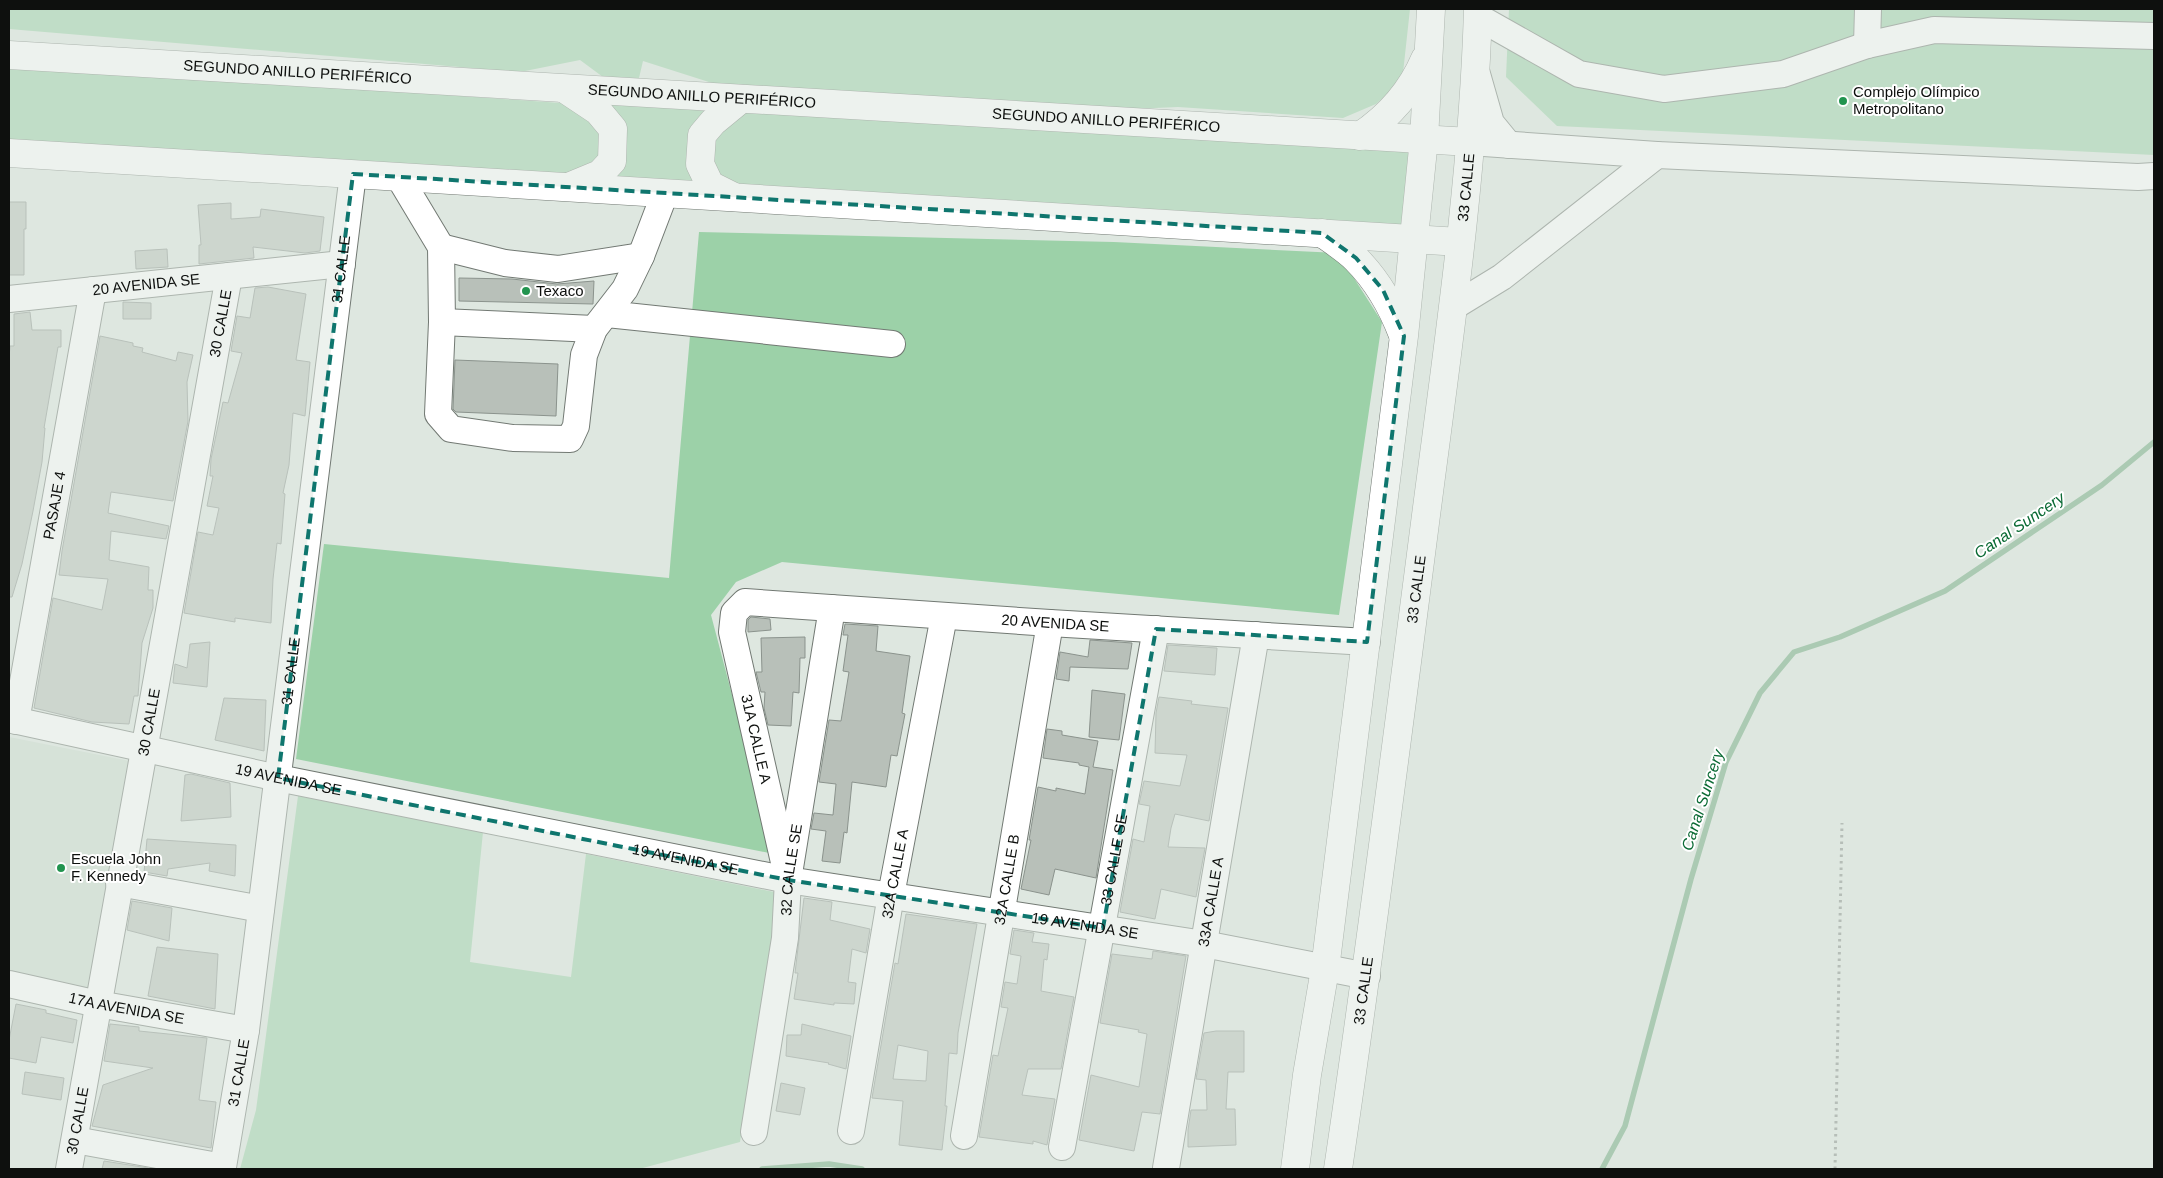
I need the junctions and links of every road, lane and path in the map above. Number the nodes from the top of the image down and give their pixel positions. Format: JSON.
{"nodes":[{"id":1,"x":1431,"y":9,"type":"edge"},
{"id":2,"x":1868,"y":9,"type":"edge"},
{"id":3,"x":1478,"y":13,"type":"edge"},
{"id":4,"x":2154,"y":36,"type":"edge"},
{"id":5,"x":1867,"y":45,"type":"junction"},
{"id":6,"x":1429,"y":49,"type":"junction"},
{"id":7,"x":9,"y":55,"type":"edge"},
{"id":8,"x":1474,"y":66,"type":"junction"},
{"id":9,"x":563,"y":88,"type":"junction"},
{"id":10,"x":741,"y":99,"type":"junction"},
{"id":11,"x":1360,"y":136,"type":"junction"},
{"id":12,"x":1424,"y":139,"type":"junction"},
{"id":13,"x":1470,"y":142,"type":"junction"},
{"id":14,"x":1509,"y":145,"type":"junction"},
{"id":15,"x":9,"y":153,"type":"edge"},
{"id":16,"x":1657,"y":155,"type":"junction"},
{"id":17,"x":353,"y":174,"type":"junction"},
{"id":18,"x":2154,"y":176,"type":"edge"},
{"id":19,"x":399,"y":177,"type":"junction"},
{"id":20,"x":567,"y":187,"type":"junction"},
{"id":21,"x":665,"y":193,"type":"junction"},
{"id":22,"x":734,"y":197,"type":"junction"},
{"id":23,"x":1322,"y":233,"type":"junction"},
{"id":24,"x":1414,"y":238,"type":"junction"},
{"id":25,"x":1460,"y":242,"type":"junction"},
{"id":26,"x":441,"y":247,"type":"junction"},
{"id":27,"x":641,"y":256,"type":"junction"},
{"id":28,"x":342,"y":264,"type":"junction"},
{"id":29,"x":229,"y":276,"type":"junction"},
{"id":30,"x":93,"y":290,"type":"junction"},
{"id":31,"x":9,"y":299,"type":"edge"},
{"id":32,"x":1453,"y":307,"type":"junction"},
{"id":33,"x":442,"y":322,"type":"junction"},
{"id":34,"x":601,"y":322,"type":"junction"},
{"id":35,"x":1404,"y":336,"type":"junction"},
{"id":36,"x":892,"y":344,"type":"dead end"},
{"id":37,"x":745,"y":602,"type":"joint"},
{"id":38,"x":832,"y":608,"type":"junction"},
{"id":39,"x":944,"y":616,"type":"junction"},
{"id":40,"x":1050,"y":623,"type":"junction"},
{"id":41,"x":1156,"y":629,"type":"junction"},
{"id":42,"x":1256,"y":635,"type":"junction"},
{"id":43,"x":1367,"y":642,"type":"junction"},
{"id":44,"x":13,"y":720,"type":"edge"},
{"id":45,"x":144,"y":748,"type":"junction"},
{"id":46,"x":278,"y":778,"type":"junction"},
{"id":47,"x":1842,"y":823,"type":"dead end"},
{"id":48,"x":788,"y":880,"type":"junction"},
{"id":49,"x":119,"y":883,"type":"junction"},
{"id":50,"x":892,"y":896,"type":"junction"},
{"id":51,"x":261,"y":909,"type":"junction"},
{"id":52,"x":1001,"y":912,"type":"junction"},
{"id":53,"x":1103,"y":928,"type":"junction"},
{"id":54,"x":1204,"y":944,"type":"junction"},
{"id":55,"x":1325,"y":968,"type":"junction"},
{"id":56,"x":1367,"y":976,"type":"junction"},
{"id":57,"x":9,"y":984,"type":"edge"},
{"id":58,"x":98,"y":1004,"type":"junction"},
{"id":59,"x":246,"y":1030,"type":"junction"},
{"id":60,"x":850,"y":1131,"type":"dead end"},
{"id":61,"x":754,"y":1132,"type":"dead end"},
{"id":62,"x":964,"y":1136,"type":"dead end"},
{"id":63,"x":75,"y":1140,"type":"junction"},
{"id":64,"x":1062,"y":1147,"type":"dead end"},
{"id":65,"x":1166,"y":1168,"type":"edge"},
{"id":66,"x":69,"y":1169,"type":"edge"},
{"id":67,"x":1295,"y":1169,"type":"edge"},
{"id":68,"x":1338,"y":1169,"type":"edge"},
{"id":69,"x":1835,"y":1169,"type":"edge"}],
"edges":[{"from":1,"to":6,"type":"main road"},
{"from":2,"to":5,"type":"street"},
{"from":3,"to":5,"type":"street"},
{"from":3,"to":8,"type":"main road","name":"33 CALLE"},
{"from":4,"to":5,"type":"street"},
{"from":6,"to":11,"type":"main road"},
{"from":6,"to":12,"type":"main road"},
{"from":7,"to":9,"type":"main road","name":"SEGUNDO ANILLO PERIFÉRICO"},
{"from":8,"to":13,"type":"main road","name":"33 CALLE"},
{"from":8,"to":14,"type":"street"},
{"from":9,"to":10,"type":"main road","name":"SEGUNDO ANILLO PERIFÉRICO"},
{"from":9,"to":20,"type":"main road"},
{"from":10,"to":11,"type":"main road","name":"SEGUNDO ANILLO PERIFÉRICO"},
{"from":10,"to":22,"type":"main road"},
{"from":11,"to":12,"type":"main road","name":"SEGUNDO ANILLO PERIFÉRICO"},
{"from":12,"to":13,"type":"main road","name":"SEGUNDO ANILLO PERIFÉRICO"},
{"from":12,"to":24,"type":"main road"},
{"from":13,"to":14,"type":"street"},
{"from":13,"to":25,"type":"main road","name":"33 CALLE"},
{"from":14,"to":16,"type":"street"},
{"from":15,"to":17,"type":"main road"},
{"from":16,"to":18,"type":"street"},
{"from":16,"to":32,"type":"street"},
{"from":17,"to":19,"type":"main road"},
{"from":17,"to":28,"type":"street","name":"31 CALLE"},
{"from":19,"to":20,"type":"main road"},
{"from":19,"to":26,"type":"street"},
{"from":20,"to":21,"type":"main road"},
{"from":21,"to":22,"type":"main road"},
{"from":21,"to":27,"type":"street"},
{"from":22,"to":23,"type":"main road"},
{"from":23,"to":24,"type":"main road"},
{"from":23,"to":35,"type":"main road"},
{"from":24,"to":25,"type":"main road"},
{"from":24,"to":35,"type":"main road"},
{"from":25,"to":32,"type":"main road","name":"33 CALLE"},
{"from":26,"to":27,"type":"street"},
{"from":26,"to":33,"type":"street"},
{"from":27,"to":34,"type":"street"},
{"from":28,"to":29,"type":"street","name":"20 AVENIDA SE"},
{"from":28,"to":46,"type":"street","name":"31 CALLE"},
{"from":29,"to":30,"type":"street","name":"20 AVENIDA SE"},
{"from":29,"to":45,"type":"street","name":"30 CALLE"},
{"from":30,"to":31,"type":"street","name":"20 AVENIDA SE"},
{"from":30,"to":44,"type":"street","name":"PASAJE 4"},
{"from":32,"to":56,"type":"main road","name":"33 CALLE"},
{"from":33,"to":34,"type":"street"},
{"from":33,"to":34,"type":"street"},
{"from":34,"to":36,"type":"street"},
{"from":35,"to":43,"type":"main road"},
{"from":37,"to":38,"type":"street","name":"20 AVENIDA SE"},
{"from":37,"to":48,"type":"street","name":"31A CALLE A"},
{"from":38,"to":39,"type":"street","name":"20 AVENIDA SE"},
{"from":38,"to":48,"type":"street","name":"32 CALLE SE"},
{"from":39,"to":40,"type":"street","name":"20 AVENIDA SE"},
{"from":39,"to":50,"type":"street","name":"32A CALLE A"},
{"from":40,"to":41,"type":"street","name":"20 AVENIDA SE"},
{"from":40,"to":52,"type":"street","name":"32A CALLE B"},
{"from":41,"to":42,"type":"street","name":"20 AVENIDA SE"},
{"from":41,"to":53,"type":"street","name":"33 CALLE SE"},
{"from":42,"to":43,"type":"street","name":"20 AVENIDA SE"},
{"from":42,"to":54,"type":"street","name":"33A CALLE A"},
{"from":43,"to":55,"type":"main road"},
{"from":44,"to":45,"type":"street","name":"19 AVENIDA SE"},
{"from":45,"to":46,"type":"street","name":"19 AVENIDA SE"},
{"from":45,"to":49,"type":"street","name":"30 CALLE"},
{"from":46,"to":48,"type":"street","name":"19 AVENIDA SE"},
{"from":46,"to":51,"type":"street","name":"31 CALLE"},
{"from":47,"to":69,"type":"path"},
{"from":48,"to":50,"type":"street","name":"19 AVENIDA SE"},
{"from":48,"to":61,"type":"street","name":"32 CALLE SE"},
{"from":49,"to":51,"type":"street"},
{"from":49,"to":58,"type":"street","name":"30 CALLE"},
{"from":50,"to":52,"type":"street","name":"19 AVENIDA SE"},
{"from":50,"to":60,"type":"street","name":"32A CALLE A"},
{"from":51,"to":59,"type":"street","name":"31 CALLE"},
{"from":52,"to":53,"type":"street","name":"19 AVENIDA SE"},
{"from":52,"to":62,"type":"street","name":"32A CALLE B"},
{"from":53,"to":54,"type":"street","name":"19 AVENIDA SE"},
{"from":53,"to":64,"type":"street","name":"33 CALLE SE"},
{"from":54,"to":55,"type":"street","name":"19 AVENIDA SE"},
{"from":54,"to":65,"type":"street","name":"33A CALLE A"},
{"from":55,"to":56,"type":"street","name":"19 AVENIDA SE"},
{"from":55,"to":67,"type":"main road"},
{"from":56,"to":68,"type":"main road","name":"33 CALLE"},
{"from":57,"to":58,"type":"street","name":"17A AVENIDA SE"},
{"from":58,"to":59,"type":"street","name":"17A AVENIDA SE"},
{"from":58,"to":63,"type":"street","name":"30 CALLE"},
{"from":59,"to":63,"type":"street","name":"31 CALLE"},
{"from":63,"to":66,"type":"street","name":"30 CALLE"}]}
